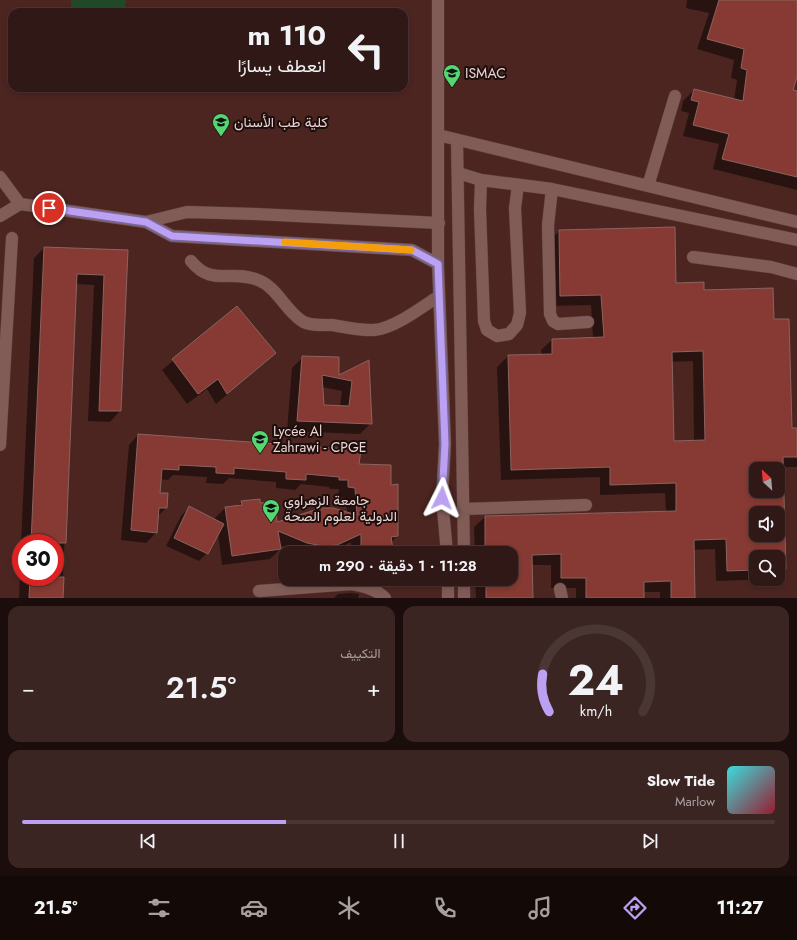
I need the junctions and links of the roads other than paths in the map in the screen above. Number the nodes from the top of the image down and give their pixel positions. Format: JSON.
{"nodes":[{"id":1,"x":438,"y":0,"type":"edge"},
{"id":2,"x":675,"y":96,"type":"dead end"},
{"id":3,"x":438,"y":135,"type":"junction"},
{"id":4,"x":457,"y":140,"type":"junction"},
{"id":5,"x":458,"y":172,"type":"junction"},
{"id":6,"x":0,"y":177,"type":"edge"},
{"id":7,"x":481,"y":180,"type":"junction"},
{"id":8,"x":518,"y":185,"type":"junction"},
{"id":9,"x":648,"y":186,"type":"junction"},
{"id":10,"x":552,"y":189,"type":"junction"},
{"id":11,"x":20,"y":204,"type":"junction"},
{"id":12,"x":0,"y":216,"type":"edge"},
{"id":13,"x":146,"y":222,"type":"junction"},
{"id":14,"x":797,"y":222,"type":"edge"},
{"id":15,"x":439,"y":223,"type":"junction"},
{"id":16,"x":12,"y":238,"type":"dead end"},
{"id":17,"x":797,"y":240,"type":"edge"},
{"id":18,"x":693,"y":257,"type":"dead end"},
{"id":19,"x":191,"y":261,"type":"dead end"},
{"id":20,"x":438,"y":264,"type":"junction"},
{"id":21,"x":797,"y":274,"type":"edge"},
{"id":22,"x":439,"y":296,"type":"junction"},
{"id":23,"x":588,"y":322,"type":"dead end"},
{"id":24,"x":3,"y":327,"type":"edge"},
{"id":25,"x":0,"y":445,"type":"edge"},
{"id":26,"x":586,"y":505,"type":"dead end"},
{"id":27,"x":463,"y":509,"type":"junction"},
{"id":28,"x":446,"y":546,"type":"edge"},
{"id":29,"x":464,"y":546,"type":"edge"},
{"id":30,"x":448,"y":586,"type":"edge"},
{"id":31,"x":464,"y":586,"type":"edge"},
{"id":32,"x":258,"y":591,"type":"dead end"},
{"id":33,"x":385,"y":598,"type":"edge"},
{"id":34,"x":448,"y":598,"type":"edge"},
{"id":35,"x":464,"y":598,"type":"edge"}],
"edges":[{"from":1,"to":3,"type":"street"},
{"from":2,"to":9,"type":"street"},
{"from":3,"to":4,"type":"street"},
{"from":3,"to":15,"type":"street"},
{"from":4,"to":5,"type":"street"},
{"from":4,"to":9,"type":"street"},
{"from":5,"to":7,"type":"street"},
{"from":5,"to":27,"type":"street"},
{"from":6,"to":11,"type":"street"},
{"from":7,"to":8,"type":"street"},
{"from":7,"to":8,"type":"street"},
{"from":8,"to":10,"type":"street"},
{"from":9,"to":14,"type":"street"},
{"from":10,"to":17,"type":"street"},
{"from":10,"to":23,"type":"street"},
{"from":11,"to":12,"type":"street"},
{"from":11,"to":13,"type":"street"},
{"from":13,"to":15,"type":"street"},
{"from":13,"to":20,"type":"street"},
{"from":15,"to":20,"type":"street"},
{"from":16,"to":24,"type":"street"},
{"from":18,"to":21,"type":"street"},
{"from":19,"to":22,"type":"street"},
{"from":20,"to":22,"type":"street"},
{"from":22,"to":28,"type":"street"},
{"from":24,"to":25,"type":"street"},
{"from":26,"to":27,"type":"street"},
{"from":27,"to":29,"type":"street"},
{"from":30,"to":34,"type":"street"},
{"from":31,"to":35,"type":"street"},
{"from":32,"to":33,"type":"street"}]}
